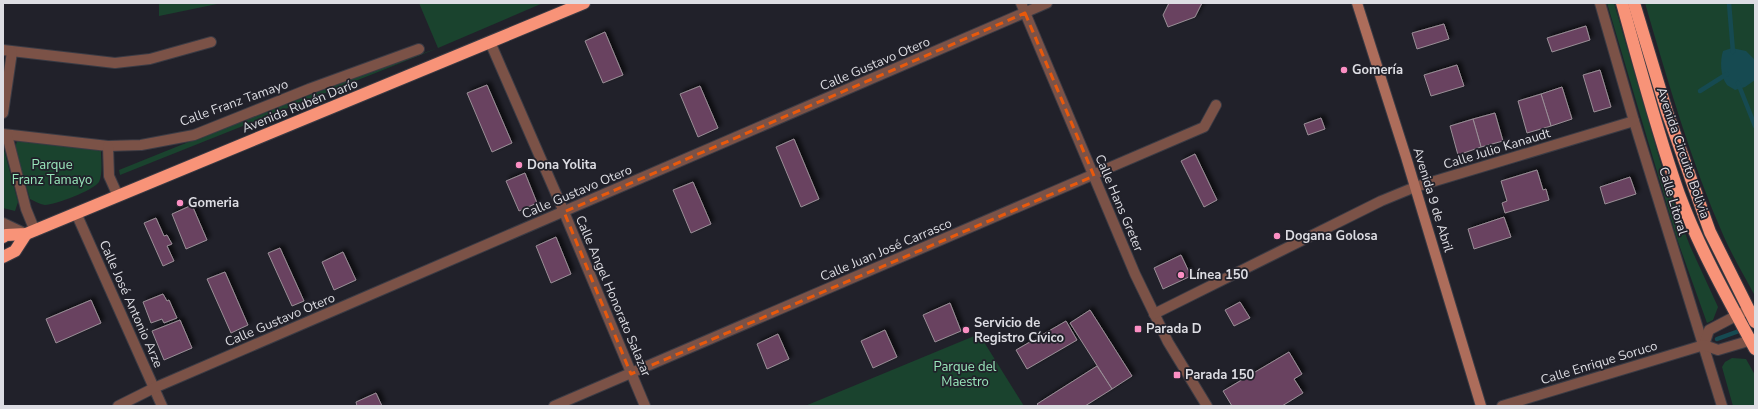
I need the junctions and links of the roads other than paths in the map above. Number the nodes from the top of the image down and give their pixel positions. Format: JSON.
{"nodes":[{"id":1,"x":584,"y":3,"type":"edge"},
{"id":2,"x":1021,"y":3,"type":"edge"},
{"id":3,"x":1047,"y":3,"type":"edge"},
{"id":4,"x":1357,"y":3,"type":"edge"},
{"id":5,"x":1600,"y":3,"type":"edge"},
{"id":6,"x":1622,"y":3,"type":"edge"},
{"id":7,"x":1634,"y":3,"type":"edge"},
{"id":8,"x":1025,"y":13,"type":"junction"},
{"id":9,"x":211,"y":42,"type":"dead end"},
{"id":10,"x":490,"y":42,"type":"junction"},
{"id":11,"x":419,"y":49,"type":"dead end"},
{"id":12,"x":7,"y":51,"type":"edge"},
{"id":13,"x":1216,"y":105,"type":"dead end"},
{"id":14,"x":3,"y":113,"type":"edge"},
{"id":15,"x":1634,"y":121,"type":"junction"},
{"id":16,"x":5,"y":134,"type":"edge"},
{"id":17,"x":108,"y":146,"type":"junction"},
{"id":18,"x":1094,"y":176,"type":"junction"},
{"id":19,"x":1415,"y":187,"type":"junction"},
{"id":20,"x":118,"y":196,"type":"junction"},
{"id":21,"x":564,"y":212,"type":"junction"},
{"id":22,"x":76,"y":213,"type":"junction"},
{"id":23,"x":3,"y":223,"type":"edge"},
{"id":24,"x":30,"y":232,"type":"junction"},
{"id":25,"x":3,"y":237,"type":"edge"},
{"id":26,"x":3,"y":257,"type":"edge"},
{"id":27,"x":1748,"y":309,"type":"junction"},
{"id":28,"x":1154,"y":314,"type":"junction"},
{"id":29,"x":1737,"y":316,"type":"junction"},
{"id":30,"x":1755,"y":322,"type":"edge"},
{"id":31,"x":1753,"y":343,"type":"edge"},
{"id":32,"x":1704,"y":345,"type":"junction"},
{"id":33,"x":631,"y":374,"type":"junction"},
{"id":34,"x":154,"y":388,"type":"junction"},
{"id":35,"x":118,"y":406,"type":"edge"},
{"id":36,"x":162,"y":406,"type":"edge"},
{"id":37,"x":554,"y":406,"type":"edge"},
{"id":38,"x":645,"y":406,"type":"edge"},
{"id":39,"x":1207,"y":406,"type":"edge"},
{"id":40,"x":1480,"y":406,"type":"edge"},
{"id":41,"x":1502,"y":406,"type":"edge"},
{"id":42,"x":1722,"y":406,"type":"edge"}],
"edges":[{"from":1,"to":10,"type":"highway","name":"Avenida Rubén Darío"},
{"from":2,"to":8,"type":"street","name":"Calle Hans Greter"},
{"from":3,"to":8,"type":"street","name":"Calle Gustavo Otero"},
{"from":4,"to":19,"type":"main road","name":"Avenida 9 de Abril"},
{"from":5,"to":15,"type":"street","name":"Calle Litoral"},
{"from":6,"to":29,"type":"highway","name":"Avenida Circuito Bolivia"},
{"from":7,"to":27,"type":"highway","name":"Avenida Circuito Bolivia"},
{"from":8,"to":18,"type":"street","name":"Calle Hans Greter"},
{"from":8,"to":21,"type":"street","name":"Calle Gustavo Otero"},
{"from":9,"to":12,"type":"street"},
{"from":10,"to":20,"type":"highway","name":"Avenida Rubén Darío"},
{"from":10,"to":21,"type":"street","name":"Calle Angel Honorato Salazar"},
{"from":11,"to":17,"type":"street","name":"Calle Franz Tamayo"},
{"from":12,"to":14,"type":"street"},
{"from":13,"to":18,"type":"street","name":"Calle Juan José Carrasco"},
{"from":15,"to":19,"type":"street","name":"Calle Julio Kanaudt"},
{"from":15,"to":32,"type":"street","name":"Calle Litoral"},
{"from":16,"to":17,"type":"street","name":"Calle Franz Tamayo"},
{"from":16,"to":24,"type":"street"},
{"from":17,"to":20,"type":"street"},
{"from":18,"to":28,"type":"street","name":"Calle Hans Greter"},
{"from":18,"to":33,"type":"street","name":"Calle Juan José Carrasco"},
{"from":19,"to":28,"type":"street","name":"Calle Julio Kanaudt"},
{"from":19,"to":40,"type":"main road","name":"Avenida 9 de Abril"},
{"from":20,"to":22,"type":"highway","name":"Avenida Rubén Darío"},
{"from":21,"to":33,"type":"street","name":"Calle Angel Honorato Salazar"},
{"from":21,"to":34,"type":"street","name":"Calle Gustavo Otero"},
{"from":22,"to":24,"type":"highway","name":"Avenida Rubén Darío"},
{"from":22,"to":34,"type":"street","name":"Calle José Antonio Arze"},
{"from":23,"to":24,"type":"street"},
{"from":24,"to":25,"type":"highway","name":"Avenida Rubén Darío"},
{"from":24,"to":26,"type":"highway"},
{"from":27,"to":29,"type":"street"},
{"from":27,"to":30,"type":"highway","name":"Avenida Circuito Bolivia"},
{"from":28,"to":39,"type":"street","name":"Calle Hans Greter"},
{"from":29,"to":31,"type":"highway","name":"Avenida Circuito Bolivia"},
{"from":29,"to":32,"type":"street"},
{"from":31,"to":32,"type":"street","name":"Calle Enrique Soruco"},
{"from":32,"to":41,"type":"street","name":"Calle Enrique Soruco"},
{"from":32,"to":42,"type":"street","name":"Calle Litoral"},
{"from":33,"to":37,"type":"street","name":"Calle Juan José Carrasco"},
{"from":33,"to":38,"type":"street","name":"Calle Angel Honorato Salazar"},
{"from":34,"to":35,"type":"street","name":"Calle Gustavo Otero"},
{"from":34,"to":36,"type":"street","name":"Calle José Antonio Arze"}]}
